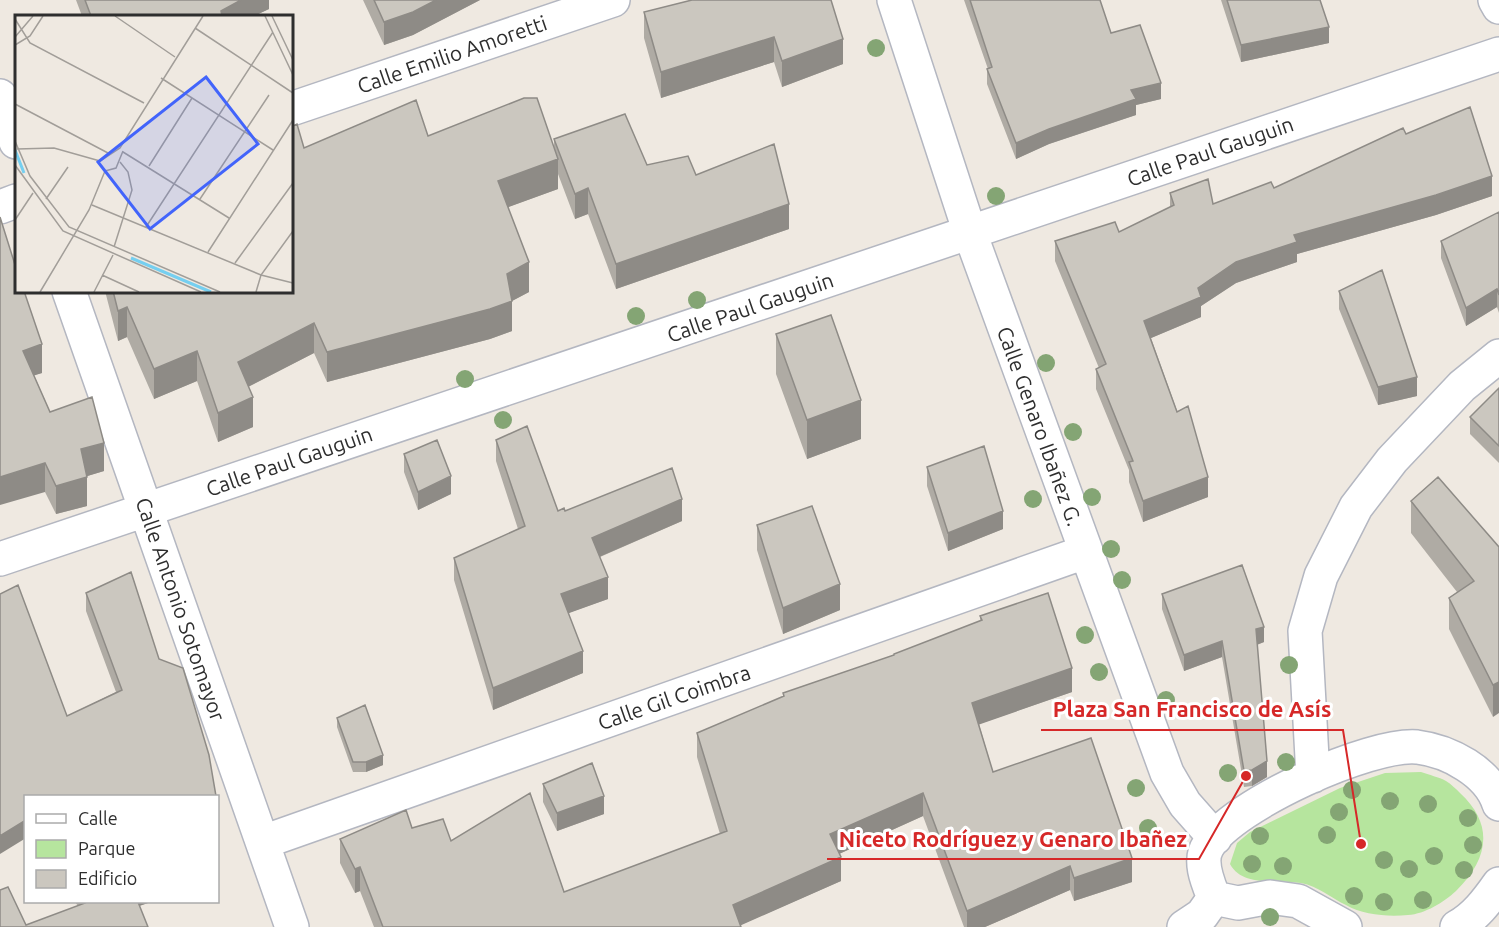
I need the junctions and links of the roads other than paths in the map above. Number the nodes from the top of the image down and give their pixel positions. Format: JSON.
{"nodes":[{"id":1,"x":613,"y":0,"type":"edge"},
{"id":2,"x":894,"y":0,"type":"edge"},
{"id":3,"x":1495,"y":0,"type":"edge"},
{"id":4,"x":1499,"y":7,"type":"edge"},
{"id":5,"x":1499,"y":54,"type":"edge"},
{"id":6,"x":0,"y":96,"type":"edge"},
{"id":7,"x":292,"y":109,"type":"edge"},
{"id":8,"x":15,"y":139,"type":"edge"},
{"id":9,"x":15,"y":201,"type":"edge"},
{"id":10,"x":0,"y":207,"type":"edge"},
{"id":11,"x":970,"y":233,"type":"junction"},
{"id":12,"x":69,"y":292,"type":"edge"},
{"id":13,"x":1499,"y":356,"type":"edge"},
{"id":14,"x":146,"y":510,"type":"junction"},
{"id":15,"x":1085,"y":552,"type":"junction"},
{"id":16,"x":0,"y":559,"type":"edge"},
{"id":17,"x":1313,"y":776,"type":"junction"},
{"id":18,"x":1498,"y":798,"type":"edge"},
{"id":19,"x":1215,"y":838,"type":"junction"},
{"id":20,"x":263,"y":842,"type":"junction"},
{"id":21,"x":1499,"y":884,"type":"edge"},
{"id":22,"x":1214,"y":898,"type":"junction"},
{"id":23,"x":1466,"y":925,"type":"edge"},
{"id":24,"x":292,"y":927,"type":"edge"},
{"id":25,"x":1184,"y":927,"type":"edge"},
{"id":26,"x":1345,"y":927,"type":"edge"}],
"edges":[{"from":1,"to":7,"type":"street","name":"Calle Emilio Amoretti"},
{"from":2,"to":11,"type":"street","name":"Calle Genaro Ibañez G."},
{"from":3,"to":4,"type":"street"},
{"from":5,"to":11,"type":"street","name":"Calle Paul Gauguin"},
{"from":6,"to":8,"type":"street"},
{"from":9,"to":10,"type":"street"},
{"from":11,"to":14,"type":"street","name":"Calle Paul Gauguin"},
{"from":11,"to":15,"type":"street","name":"Calle Genaro Ibañez G."},
{"from":12,"to":14,"type":"street","name":"Calle Antonio Sotomayor"},
{"from":13,"to":17,"type":"street"},
{"from":14,"to":16,"type":"street","name":"Calle Paul Gauguin"},
{"from":14,"to":20,"type":"street","name":"Calle Antonio Sotomayor"},
{"from":15,"to":19,"type":"street","name":"Calle Genaro Ibañez G."},
{"from":15,"to":20,"type":"street","name":"Calle Gil Coimbra"},
{"from":17,"to":18,"type":"street"},
{"from":17,"to":19,"type":"street"},
{"from":19,"to":22,"type":"street"},
{"from":20,"to":24,"type":"street","name":"Calle Antonio Sotomayor"},
{"from":21,"to":23,"type":"street"},
{"from":22,"to":25,"type":"street"},
{"from":22,"to":26,"type":"street"}]}
